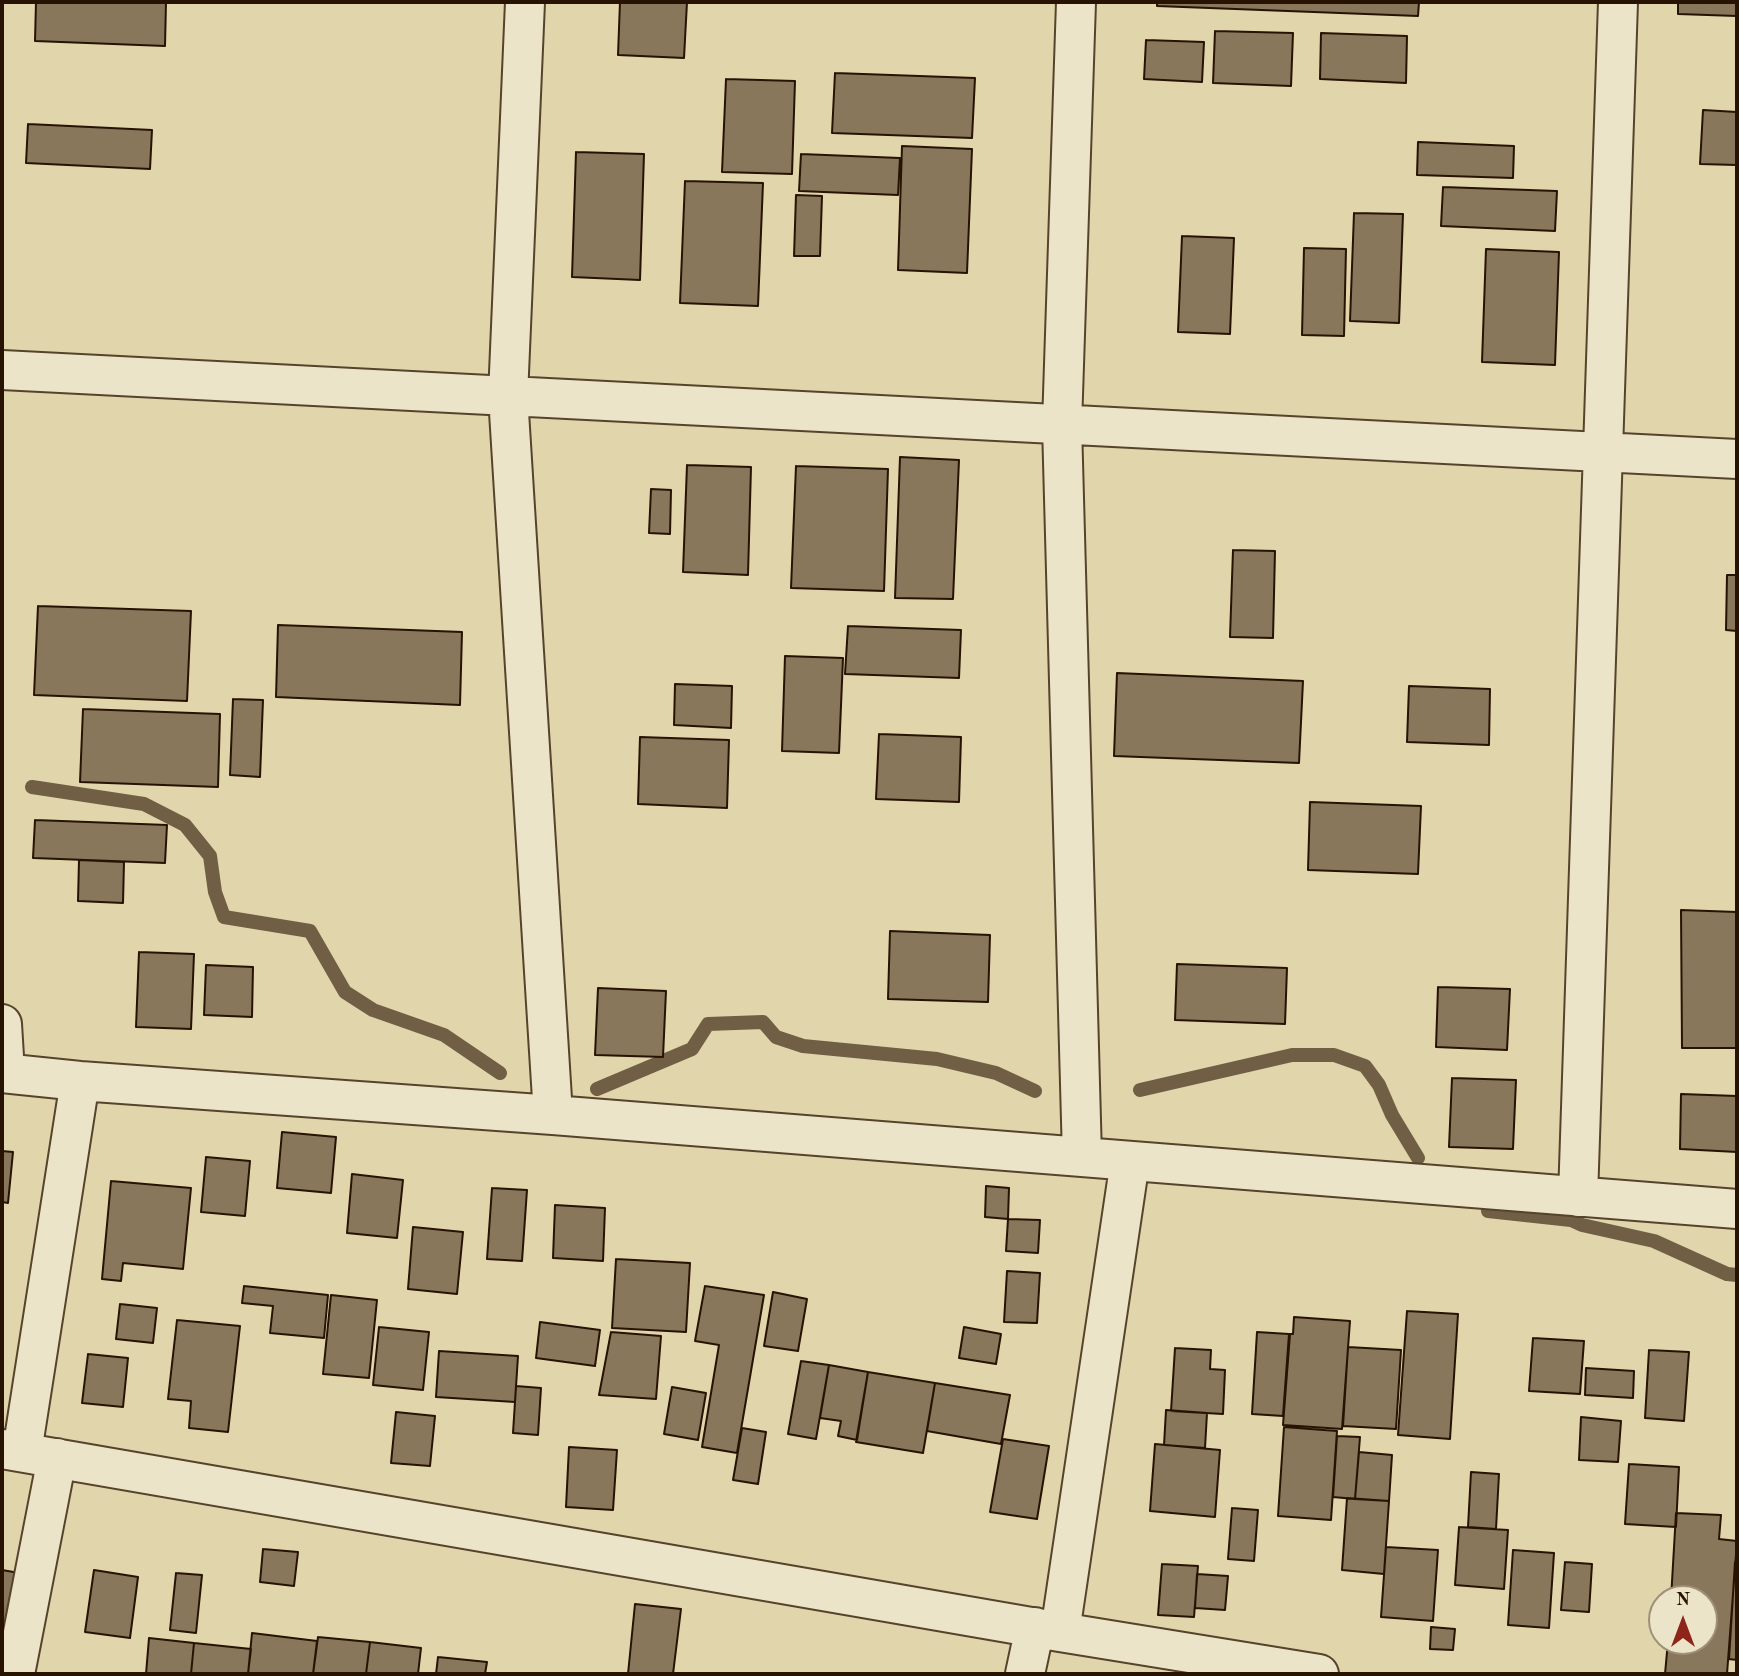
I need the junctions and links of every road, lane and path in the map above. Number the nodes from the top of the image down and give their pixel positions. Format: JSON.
{"nodes":[{"id":1,"x":524,"y":2,"type":"edge"},
{"id":2,"x":1076,"y":2,"type":"edge"},
{"id":3,"x":1618,"y":2,"type":"edge"},
{"id":4,"x":2,"y":370,"type":"edge"},
{"id":5,"x":508,"y":396,"type":"junction"},
{"id":6,"x":1062,"y":425,"type":"junction"},
{"id":7,"x":1602,"y":453,"type":"junction"},
{"id":8,"x":1737,"y":459,"type":"edge"},
{"id":9,"x":2,"y":1024,"type":"edge"},
{"id":10,"x":3,"y":1073,"type":"edge"},
{"id":11,"x":80,"y":1081,"type":"junction"},
{"id":12,"x":552,"y":1115,"type":"junction"},
{"id":13,"x":1082,"y":1157,"type":"junction"},
{"id":14,"x":1130,"y":1161,"type":"junction"},
{"id":15,"x":1578,"y":1197,"type":"junction"},
{"id":16,"x":1737,"y":1209,"type":"edge"},
{"id":17,"x":27,"y":1453,"type":"edge"},
{"id":18,"x":1048,"y":1629,"type":"junction"},
{"id":19,"x":15,"y":1674,"type":"edge"},
{"id":20,"x":1025,"y":1674,"type":"edge"},
{"id":21,"x":1319,"y":1674,"type":"edge"}],
"edges":[{"from":1,"to":5,"type":"street"},
{"from":2,"to":6,"type":"street"},
{"from":3,"to":7,"type":"street"},
{"from":4,"to":5,"type":"street"},
{"from":5,"to":6,"type":"street"},
{"from":5,"to":12,"type":"street"},
{"from":6,"to":7,"type":"street"},
{"from":6,"to":13,"type":"street"},
{"from":7,"to":8,"type":"street"},
{"from":7,"to":15,"type":"street"},
{"from":9,"to":10,"type":"street"},
{"from":10,"to":11,"type":"street"},
{"from":11,"to":12,"type":"street"},
{"from":11,"to":17,"type":"street"},
{"from":12,"to":13,"type":"street"},
{"from":13,"to":14,"type":"street"},
{"from":14,"to":15,"type":"street"},
{"from":14,"to":18,"type":"street"},
{"from":15,"to":16,"type":"street"},
{"from":17,"to":18,"type":"street"},
{"from":17,"to":19,"type":"street"},
{"from":18,"to":20,"type":"street"},
{"from":18,"to":21,"type":"street"}]}
